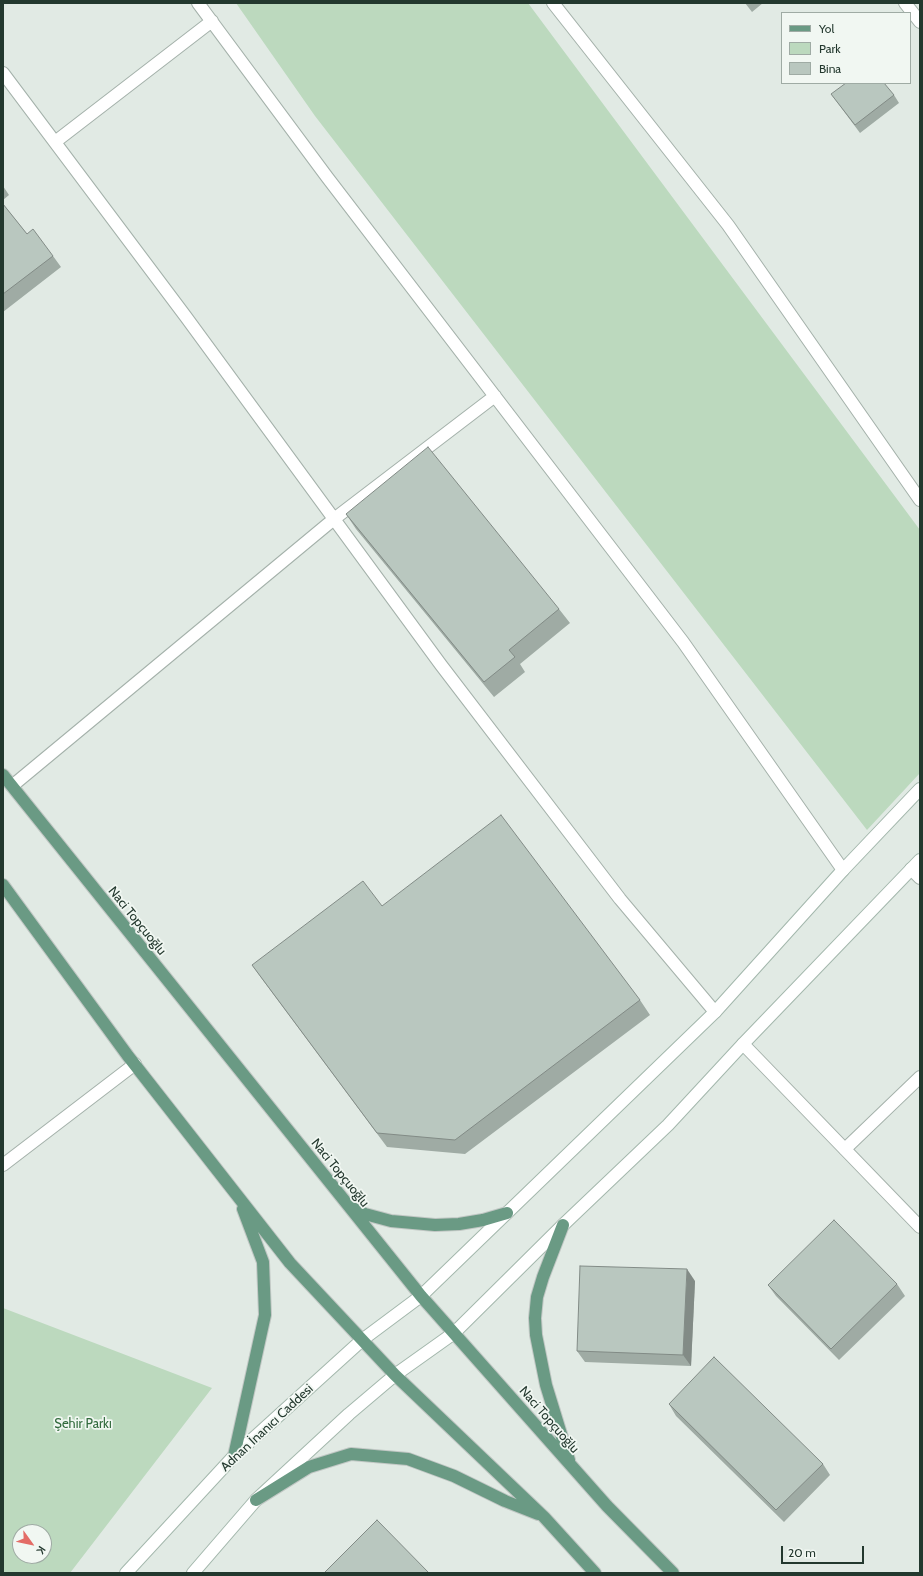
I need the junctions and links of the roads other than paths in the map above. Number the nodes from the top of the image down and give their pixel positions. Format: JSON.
{"nodes":[{"id":1,"x":198,"y":3,"type":"edge"},
{"id":2,"x":553,"y":3,"type":"edge"},
{"id":3,"x":905,"y":3,"type":"edge"},
{"id":4,"x":212,"y":21,"type":"junction"},
{"id":5,"x":920,"y":22,"type":"edge"},
{"id":6,"x":3,"y":73,"type":"edge"},
{"id":7,"x":55,"y":142,"type":"junction"},
{"id":8,"x":495,"y":396,"type":"junction"},
{"id":9,"x":920,"y":500,"type":"edge"},
{"id":10,"x":334,"y":519,"type":"junction"},
{"id":11,"x":3,"y":775,"type":"edge"},
{"id":12,"x":12,"y":786,"type":"junction"},
{"id":13,"x":920,"y":789,"type":"edge"},
{"id":14,"x":920,"y":860,"type":"edge"},
{"id":15,"x":911,"y":869,"type":"junction"},
{"id":16,"x":843,"y":870,"type":"junction"},
{"id":17,"x":920,"y":878,"type":"edge"},
{"id":18,"x":3,"y":885,"type":"edge"},
{"id":19,"x":715,"y":1012,"type":"junction"},
{"id":20,"x":743,"y":1044,"type":"junction"},
{"id":21,"x":135,"y":1064,"type":"junction"},
{"id":22,"x":920,"y":1077,"type":"edge"},
{"id":23,"x":845,"y":1149,"type":"junction"},
{"id":24,"x":3,"y":1165,"type":"edge"},
{"id":25,"x":238,"y":1197,"type":"junction"},
{"id":26,"x":350,"y":1207,"type":"junction"},
{"id":27,"x":507,"y":1213,"type":"junction"},
{"id":28,"x":563,"y":1225,"type":"junction"},
{"id":29,"x":920,"y":1226,"type":"edge"},
{"id":30,"x":421,"y":1296,"type":"junction"},
{"id":31,"x":454,"y":1334,"type":"junction"},
{"id":32,"x":362,"y":1340,"type":"junction"},
{"id":33,"x":395,"y":1374,"type":"junction"},
{"id":34,"x":234,"y":1456,"type":"junction"},
{"id":35,"x":570,"y":1465,"type":"junction"},
{"id":36,"x":256,"y":1500,"type":"junction"},
{"id":37,"x":544,"y":1517,"type":"junction"},
{"id":38,"x":126,"y":1573,"type":"edge"},
{"id":39,"x":193,"y":1573,"type":"edge"},
{"id":40,"x":595,"y":1573,"type":"edge"},
{"id":41,"x":673,"y":1573,"type":"edge"}],
"edges":[{"from":1,"to":4,"type":"street"},
{"from":2,"to":9,"type":"street"},
{"from":3,"to":5,"type":"street"},
{"from":4,"to":7,"type":"street"},
{"from":4,"to":8,"type":"street"},
{"from":6,"to":7,"type":"street"},
{"from":7,"to":10,"type":"street"},
{"from":8,"to":10,"type":"street"},
{"from":8,"to":16,"type":"street"},
{"from":10,"to":12,"type":"street"},
{"from":10,"to":19,"type":"street"},
{"from":11,"to":12,"type":"main road","name":"Naci Topçuoğlu"},
{"from":12,"to":26,"type":"main road","name":"Naci Topçuoğlu"},
{"from":13,"to":16,"type":"street","name":"Adnan İnanıcı Caddesi"},
{"from":14,"to":15,"type":"street"},
{"from":15,"to":17,"type":"street"},
{"from":15,"to":20,"type":"street"},
{"from":16,"to":19,"type":"street","name":"Adnan İnanıcı Caddesi"},
{"from":18,"to":21,"type":"main road"},
{"from":19,"to":27,"type":"street","name":"Adnan İnanıcı Caddesi"},
{"from":20,"to":23,"type":"street"},
{"from":20,"to":28,"type":"street"},
{"from":21,"to":24,"type":"street"},
{"from":21,"to":25,"type":"main road"},
{"from":22,"to":23,"type":"street"},
{"from":23,"to":29,"type":"street"},
{"from":25,"to":32,"type":"main road"},
{"from":25,"to":34,"type":"main road"},
{"from":26,"to":27,"type":"main road"},
{"from":26,"to":30,"type":"main road","name":"Naci Topçuoğlu"},
{"from":27,"to":30,"type":"street","name":"Adnan İnanıcı Caddesi"},
{"from":28,"to":31,"type":"street"},
{"from":28,"to":35,"type":"main road"},
{"from":30,"to":31,"type":"main road","name":"Naci Topçuoğlu"},
{"from":30,"to":32,"type":"street","name":"Adnan İnanıcı Caddesi"},
{"from":31,"to":33,"type":"street"},
{"from":31,"to":35,"type":"main road","name":"Naci Topçuoğlu"},
{"from":32,"to":33,"type":"main road"},
{"from":32,"to":34,"type":"street","name":"Adnan İnanıcı Caddesi"},
{"from":33,"to":36,"type":"street"},
{"from":33,"to":37,"type":"main road"},
{"from":34,"to":38,"type":"street","name":"Adnan İnanıcı Caddesi"},
{"from":35,"to":41,"type":"main road","name":"Naci Topçuoğlu"},
{"from":36,"to":37,"type":"main road"},
{"from":36,"to":39,"type":"street"},
{"from":37,"to":40,"type":"main road"}]}
